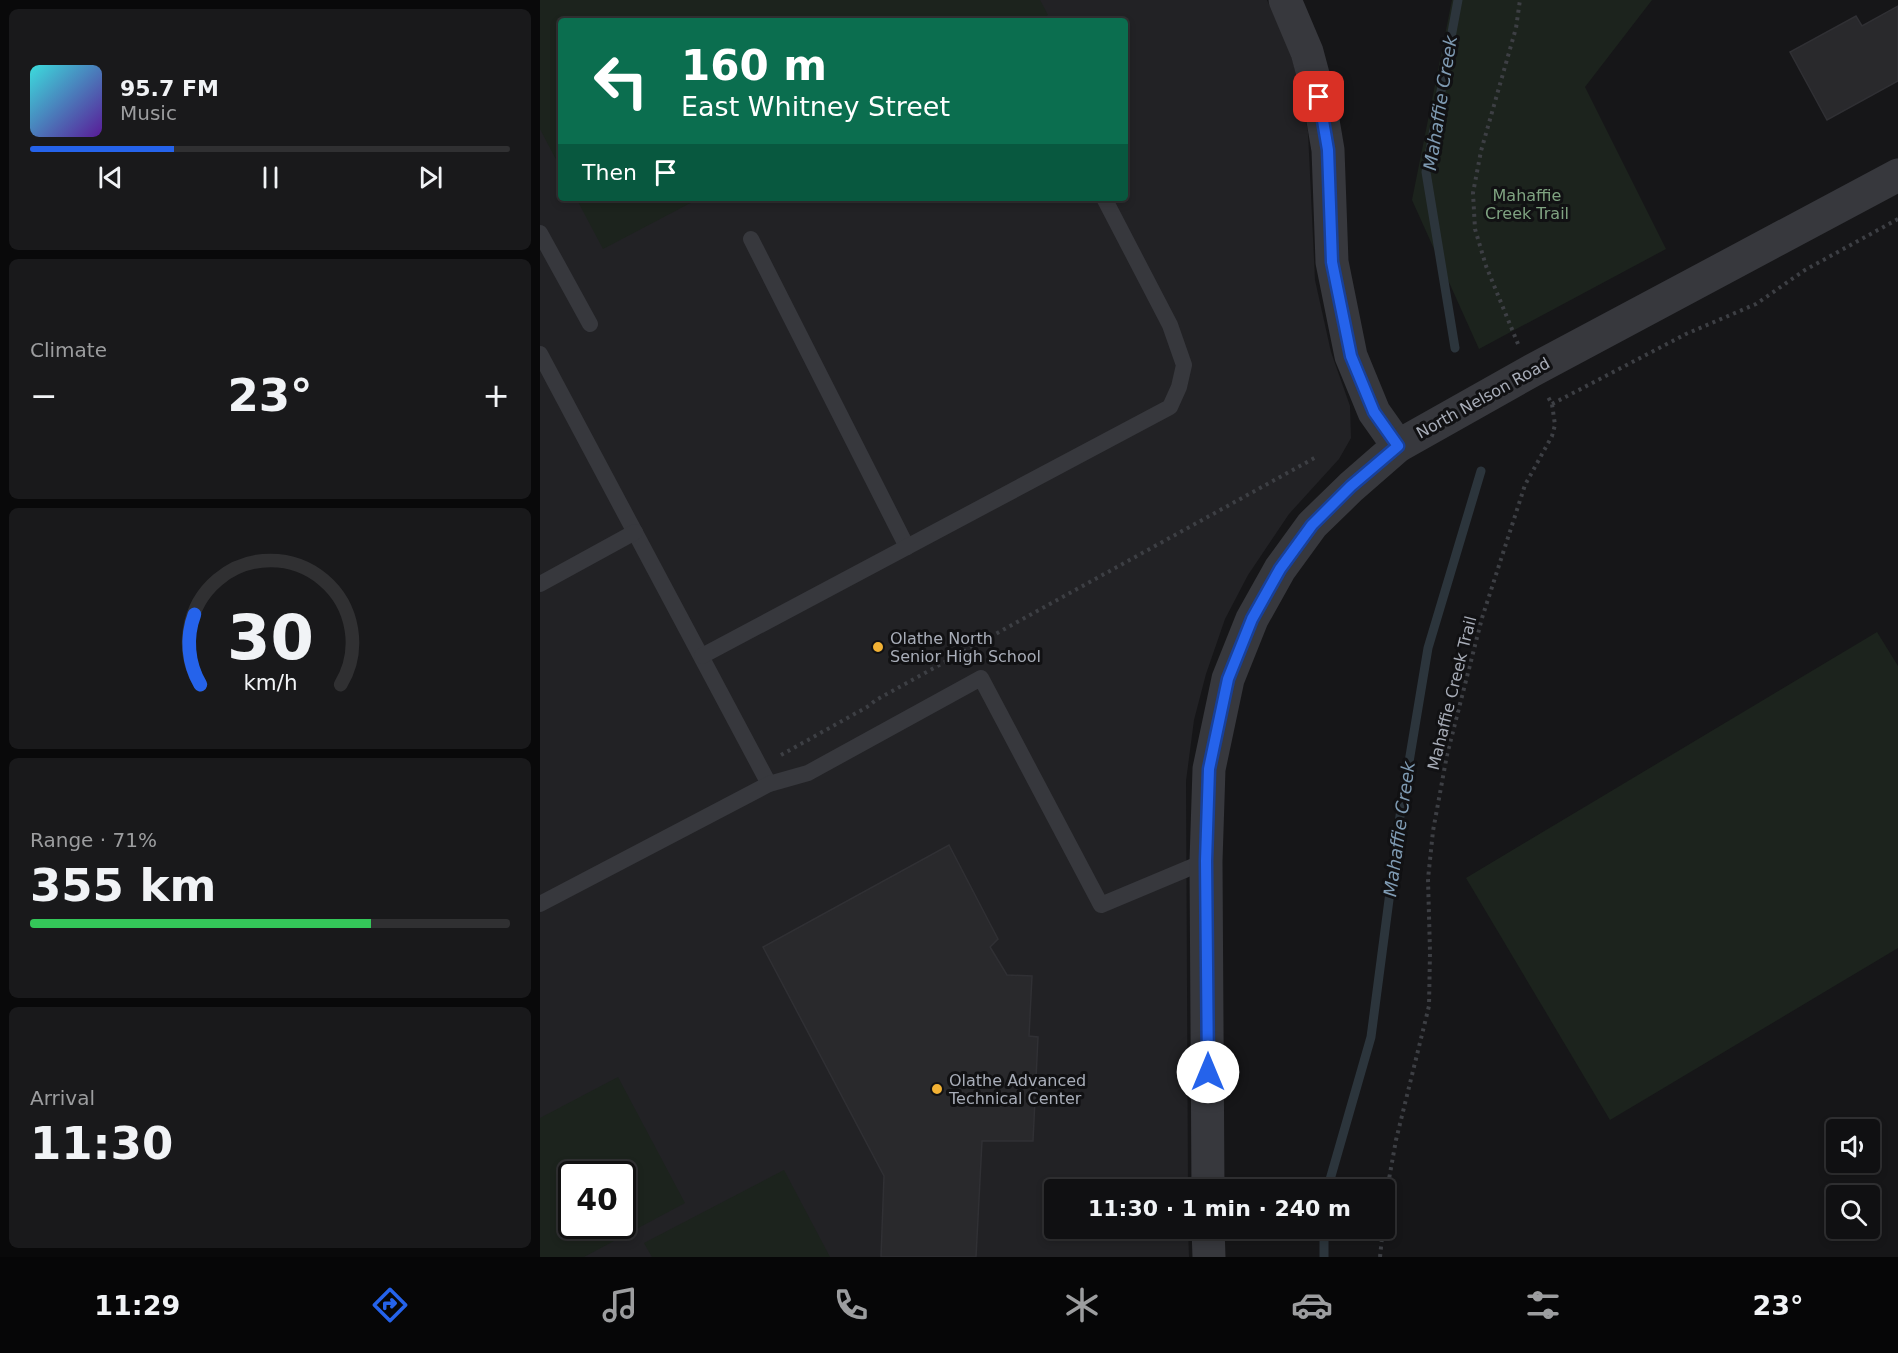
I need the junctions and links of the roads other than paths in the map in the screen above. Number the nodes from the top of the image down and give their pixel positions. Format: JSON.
{"nodes":[{"id":1,"x":1285,"y":0,"type":"edge"},
{"id":2,"x":1898,"y":175,"type":"edge"},
{"id":3,"x":1106,"y":201,"type":"edge"},
{"id":4,"x":540,"y":233,"type":"edge"},
{"id":5,"x":751,"y":239,"type":"dead end"},
{"id":6,"x":590,"y":324,"type":"dead end"},
{"id":7,"x":540,"y":354,"type":"edge"},
{"id":8,"x":1398,"y":446,"type":"junction"},
{"id":9,"x":635,"y":532,"type":"junction"},
{"id":10,"x":907,"y":547,"type":"junction"},
{"id":11,"x":540,"y":584,"type":"edge"},
{"id":12,"x":702,"y":656,"type":"junction"},
{"id":13,"x":769,"y":784,"type":"junction"},
{"id":14,"x":1206,"y":861,"type":"junction"},
{"id":15,"x":540,"y":904,"type":"edge"},
{"id":16,"x":1208,"y":1179,"type":"edge"},
{"id":17,"x":1208,"y":1239,"type":"edge"},
{"id":18,"x":1209,"y":1257,"type":"edge"}],
"edges":[{"from":1,"to":8,"type":"street"},
{"from":2,"to":8,"type":"street","name":"North Nelson Road"},
{"from":3,"to":10,"type":"lane"},
{"from":4,"to":6,"type":"lane"},
{"from":5,"to":10,"type":"lane"},
{"from":7,"to":9,"type":"lane"},
{"from":8,"to":14,"type":"street","name":"North Nelson Road"},
{"from":9,"to":11,"type":"lane"},
{"from":9,"to":12,"type":"lane"},
{"from":10,"to":12,"type":"lane"},
{"from":12,"to":13,"type":"lane"},
{"from":13,"to":14,"type":"lane"},
{"from":13,"to":15,"type":"lane"},
{"from":14,"to":16,"type":"street","name":"North Nelson Road"},
{"from":17,"to":18,"type":"street"}]}
